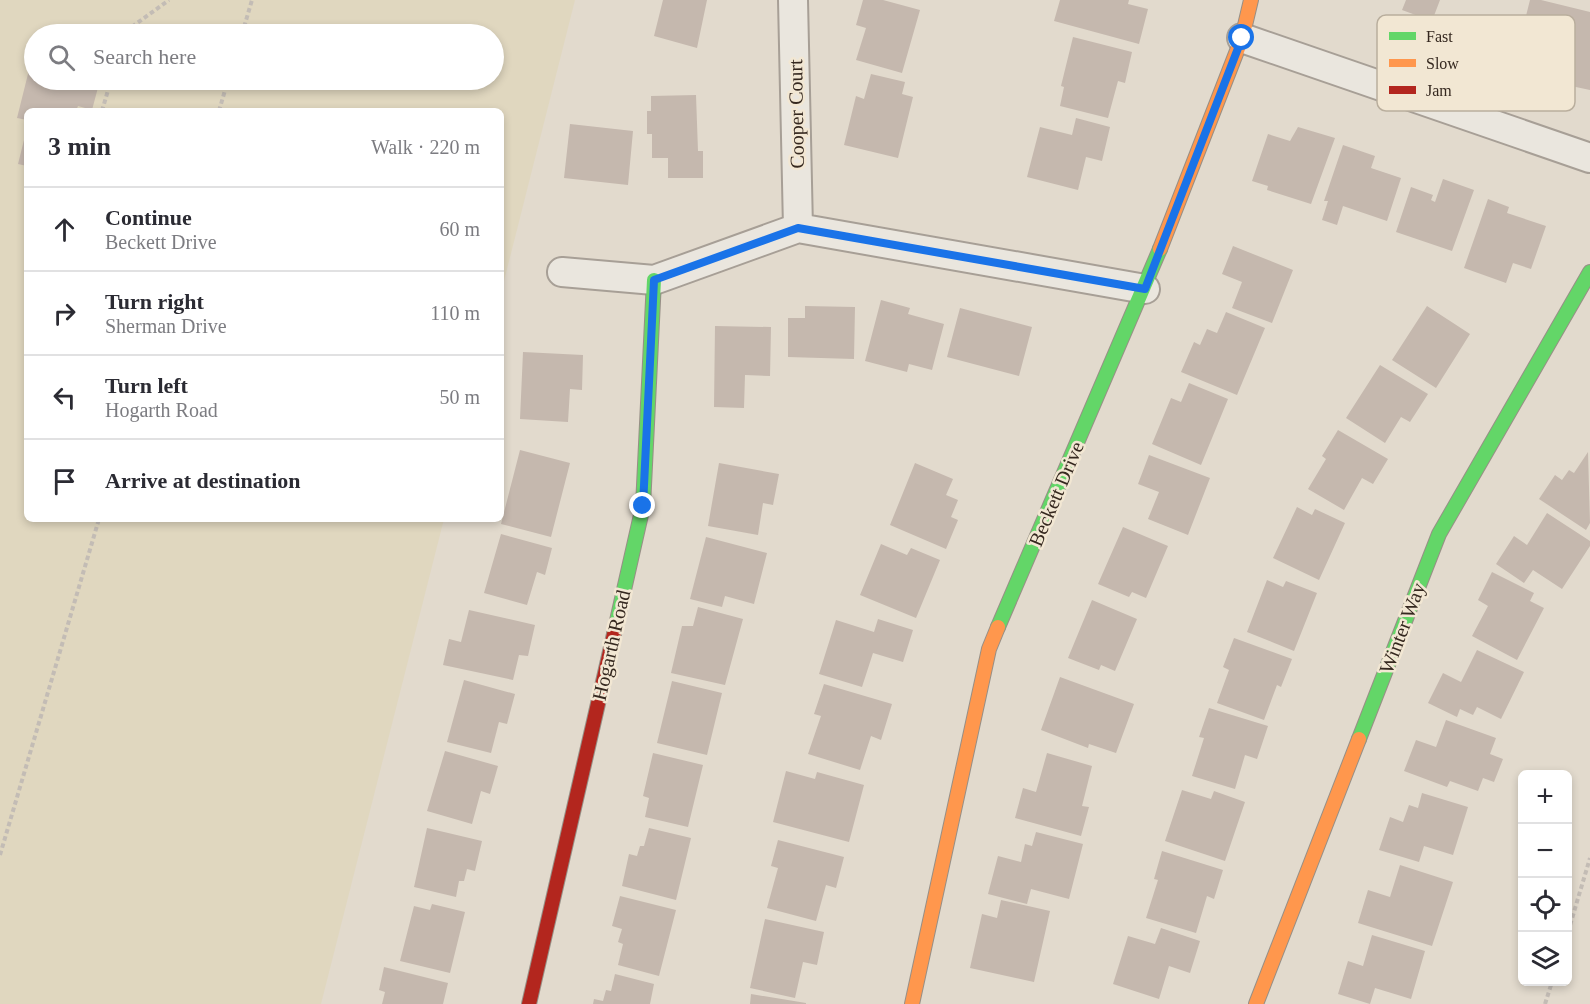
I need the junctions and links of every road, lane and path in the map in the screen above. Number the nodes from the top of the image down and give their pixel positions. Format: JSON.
{"nodes":[{"id":1,"x":169,"y":0,"type":"edge"},
{"id":2,"x":252,"y":0,"type":"edge"},
{"id":3,"x":793,"y":0,"type":"edge"},
{"id":4,"x":1251,"y":0,"type":"edge"},
{"id":5,"x":136,"y":24,"type":"edge"},
{"id":6,"x":245,"y":24,"type":"edge"},
{"id":7,"x":1242,"y":38,"type":"junction"},
{"id":8,"x":1377,"y":85,"type":"edge"},
{"id":9,"x":108,"y":90,"type":"edge"},
{"id":10,"x":225,"y":90,"type":"edge"},
{"id":11,"x":103,"y":108,"type":"edge"},
{"id":12,"x":220,"y":108,"type":"edge"},
{"id":13,"x":1454,"y":111,"type":"edge"},
{"id":14,"x":1590,"y":158,"type":"edge"},
{"id":15,"x":798,"y":228,"type":"junction"},
{"id":16,"x":562,"y":272,"type":"dead end"},
{"id":17,"x":1590,"y":272,"type":"edge"},
{"id":18,"x":654,"y":280,"type":"junction"},
{"id":19,"x":1145,"y":289,"type":"junction"},
{"id":20,"x":98,"y":522,"type":"edge"},
{"id":21,"x":0,"y":855,"type":"edge"},
{"id":22,"x":1590,"y":858,"type":"edge"},
{"id":23,"x":1572,"y":919,"type":"edge"},
{"id":24,"x":1550,"y":986,"type":"edge"},
{"id":25,"x":529,"y":1004,"type":"edge"},
{"id":26,"x":912,"y":1004,"type":"edge"},
{"id":27,"x":1256,"y":1004,"type":"edge"},
{"id":28,"x":1545,"y":1004,"type":"edge"}],
"edges":[{"from":1,"to":5,"type":"path"},
{"from":2,"to":6,"type":"path"},
{"from":3,"to":15,"type":"street","name":"Cooper Court"},
{"from":4,"to":7,"type":"street","name":"Beckett Drive"},
{"from":7,"to":8,"type":"street"},
{"from":7,"to":19,"type":"street","name":"Beckett Drive"},
{"from":9,"to":11,"type":"path"},
{"from":10,"to":12,"type":"path"},
{"from":13,"to":14,"type":"street"},
{"from":15,"to":18,"type":"street"},
{"from":15,"to":19,"type":"street"},
{"from":16,"to":18,"type":"street"},
{"from":17,"to":27,"type":"street","name":"Winter Way"},
{"from":18,"to":25,"type":"street","name":"Hogarth Road"},
{"from":19,"to":26,"type":"street","name":"Beckett Drive"},
{"from":20,"to":21,"type":"path"},
{"from":22,"to":23,"type":"path"},
{"from":24,"to":28,"type":"path"}]}
